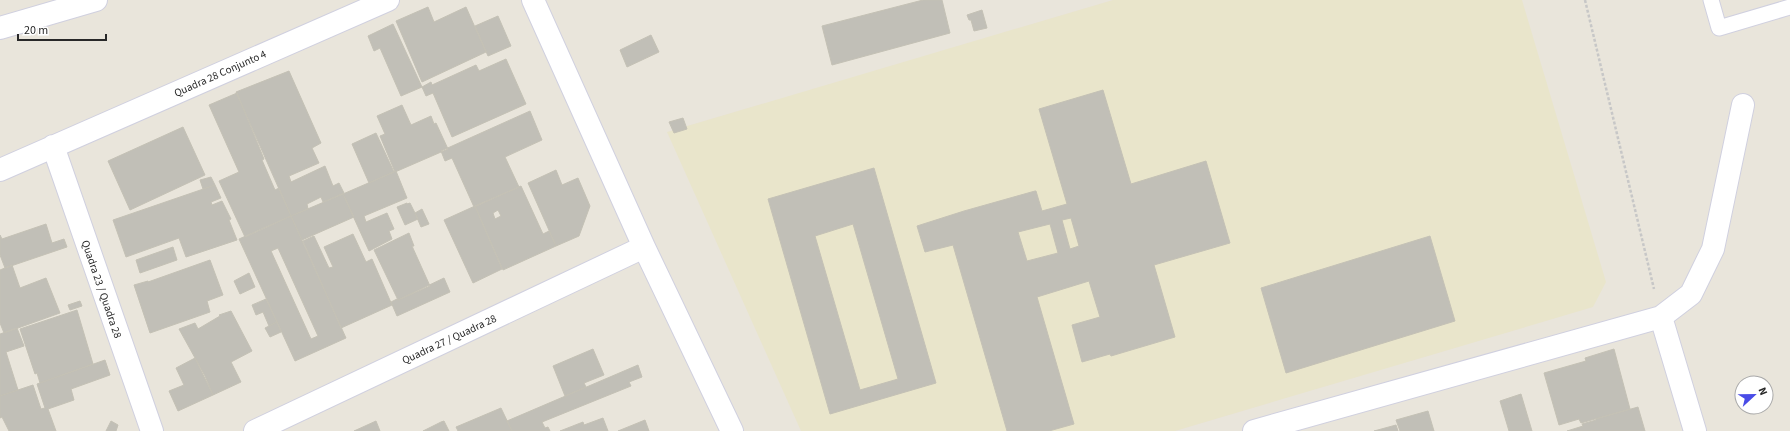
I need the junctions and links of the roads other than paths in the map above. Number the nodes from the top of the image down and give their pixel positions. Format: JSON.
{"nodes":[{"id":1,"x":96,"y":0,"type":"edge"},
{"id":2,"x":388,"y":0,"type":"edge"},
{"id":3,"x":533,"y":0,"type":"edge"},
{"id":4,"x":1711,"y":0,"type":"edge"},
{"id":5,"x":1790,"y":7,"type":"edge"},
{"id":6,"x":0,"y":28,"type":"edge"},
{"id":7,"x":1743,"y":105,"type":"dead end"},
{"id":8,"x":52,"y":146,"type":"junction"},
{"id":9,"x":0,"y":170,"type":"edge"},
{"id":10,"x":644,"y":247,"type":"junction"},
{"id":11,"x":1661,"y":317,"type":"junction"},
{"id":12,"x":152,"y":431,"type":"edge"},
{"id":13,"x":255,"y":431,"type":"edge"},
{"id":14,"x":732,"y":431,"type":"edge"},
{"id":15,"x":1254,"y":431,"type":"edge"},
{"id":16,"x":1694,"y":431,"type":"edge"}],
"edges":[{"from":1,"to":6,"type":"street"},
{"from":2,"to":8,"type":"street","name":"Quadra 28 Conjunto 4"},
{"from":3,"to":10,"type":"street"},
{"from":4,"to":5,"type":"lane"},
{"from":7,"to":11,"type":"street"},
{"from":8,"to":9,"type":"street","name":"Quadra 28 Conjunto 4"},
{"from":8,"to":12,"type":"street","name":"Quadra 23 / Quadra 28"},
{"from":10,"to":13,"type":"street","name":"Quadra 27 / Quadra 28"},
{"from":10,"to":14,"type":"street"},
{"from":11,"to":15,"type":"street"},
{"from":11,"to":16,"type":"street"}]}
